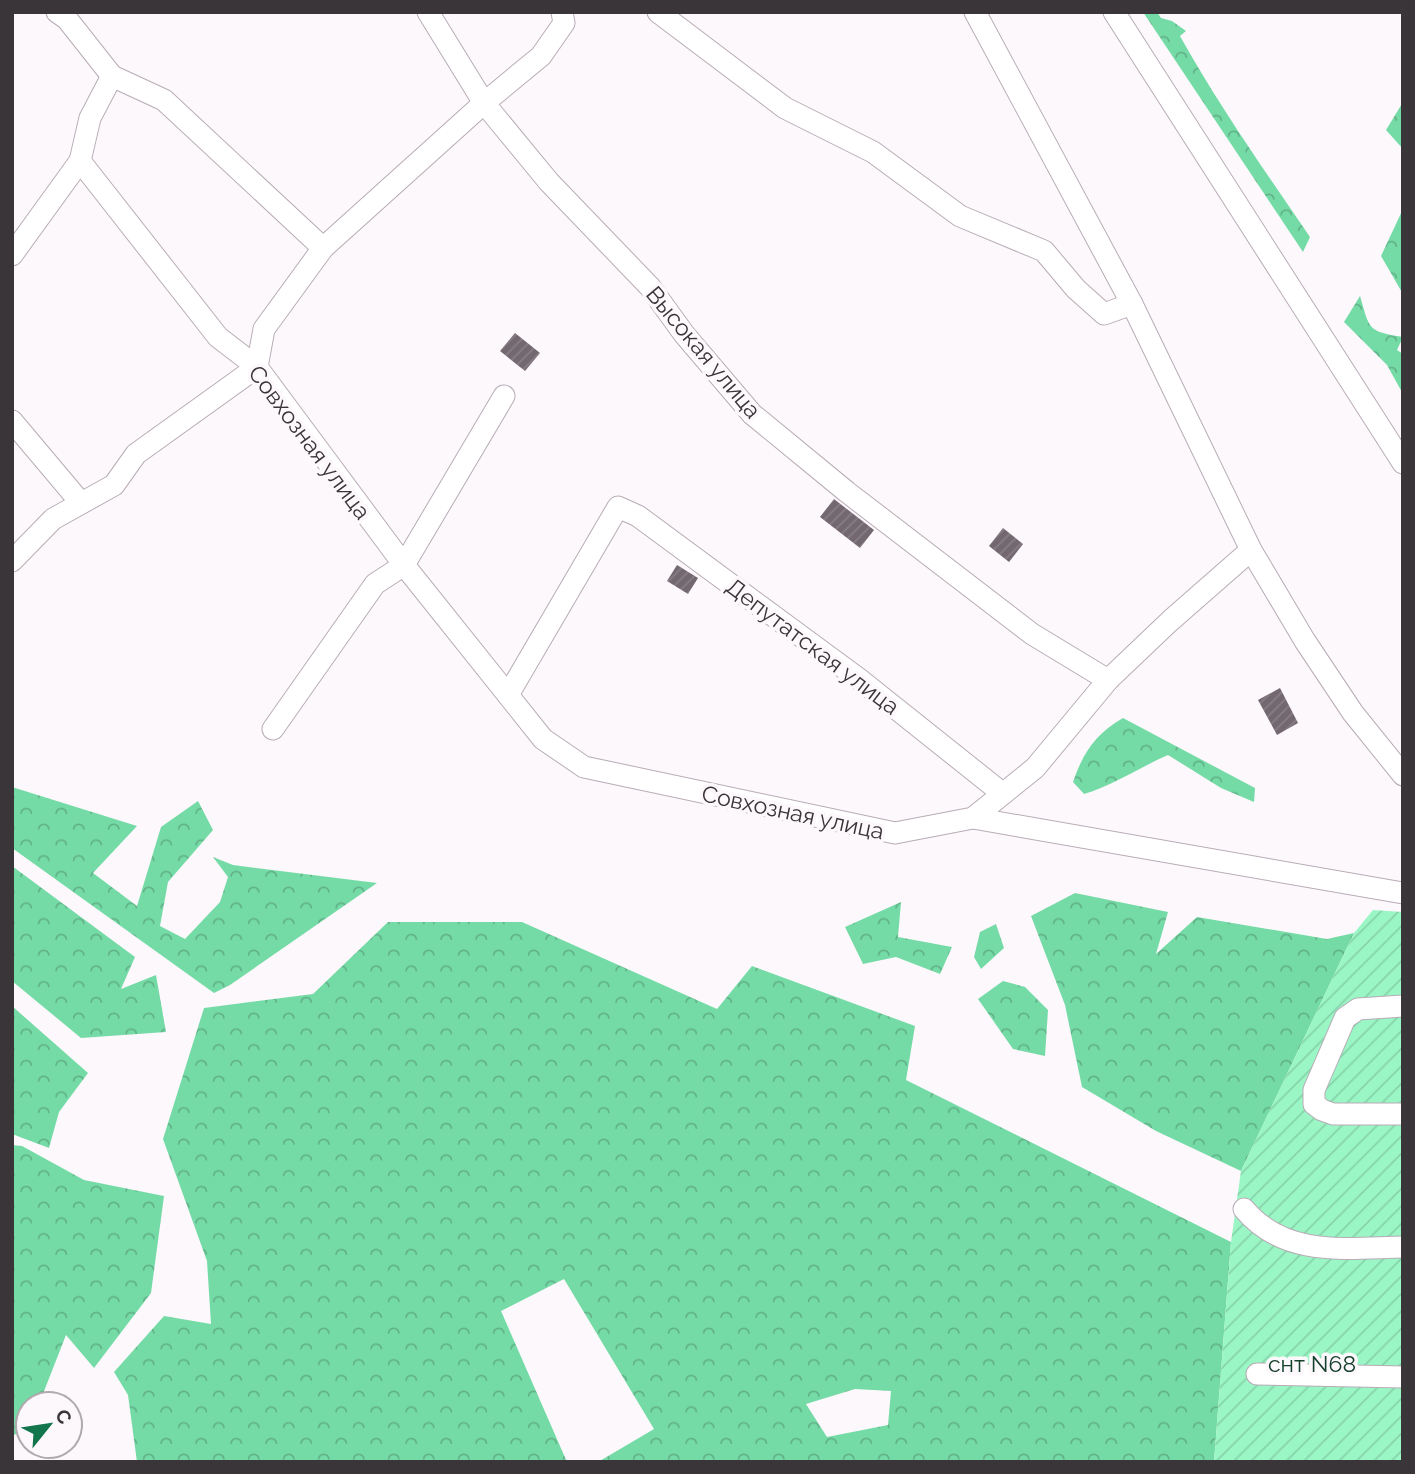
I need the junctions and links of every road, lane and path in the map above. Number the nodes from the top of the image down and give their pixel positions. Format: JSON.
{"nodes":[{"id":1,"x":428,"y":12,"type":"edge"},
{"id":2,"x":562,"y":12,"type":"edge"},
{"id":3,"x":658,"y":12,"type":"edge"},
{"id":4,"x":975,"y":12,"type":"edge"},
{"id":5,"x":1114,"y":12,"type":"edge"},
{"id":6,"x":67,"y":15,"type":"edge"},
{"id":7,"x":113,"y":76,"type":"junction"},
{"id":8,"x":484,"y":103,"type":"junction"},
{"id":9,"x":80,"y":161,"type":"junction"},
{"id":10,"x":323,"y":248,"type":"junction"},
{"id":11,"x":12,"y":255,"type":"edge"},
{"id":12,"x":1132,"y":304,"type":"junction"},
{"id":13,"x":257,"y":367,"type":"junction"},
{"id":14,"x":504,"y":396,"type":"dead end"},
{"id":15,"x":12,"y":421,"type":"edge"},
{"id":16,"x":1403,"y":463,"type":"edge"},
{"id":17,"x":81,"y":503,"type":"junction"},
{"id":18,"x":1251,"y":550,"type":"junction"},
{"id":19,"x":12,"y":561,"type":"edge"},
{"id":20,"x":404,"y":565,"type":"junction"},
{"id":21,"x":1108,"y":680,"type":"junction"},
{"id":22,"x":509,"y":695,"type":"junction"},
{"id":23,"x":272,"y":729,"type":"dead end"},
{"id":24,"x":1403,"y":775,"type":"edge"},
{"id":25,"x":1002,"y":793,"type":"junction"},
{"id":26,"x":973,"y":818,"type":"junction"},
{"id":27,"x":1403,"y":892,"type":"edge"},
{"id":28,"x":1403,"y":1006,"type":"edge"},
{"id":29,"x":1403,"y":1114,"type":"edge"},
{"id":30,"x":1244,"y":1209,"type":"dead end"},
{"id":31,"x":1403,"y":1247,"type":"edge"},
{"id":32,"x":1257,"y":1374,"type":"dead end"},
{"id":33,"x":1403,"y":1377,"type":"edge"}],
"edges":[{"from":1,"to":8,"type":"street","name":"Высокая улица"},
{"from":2,"to":8,"type":"street"},
{"from":3,"to":12,"type":"street"},
{"from":4,"to":12,"type":"street"},
{"from":5,"to":16,"type":"street"},
{"from":6,"to":7,"type":"street"},
{"from":7,"to":9,"type":"street"},
{"from":7,"to":10,"type":"street"},
{"from":8,"to":10,"type":"street"},
{"from":8,"to":21,"type":"street","name":"Высокая улица"},
{"from":9,"to":11,"type":"street"},
{"from":9,"to":13,"type":"street","name":"Совхозная улица"},
{"from":10,"to":13,"type":"street"},
{"from":12,"to":18,"type":"street"},
{"from":13,"to":17,"type":"street"},
{"from":13,"to":20,"type":"street","name":"Совхозная улица"},
{"from":14,"to":20,"type":"street"},
{"from":15,"to":17,"type":"street"},
{"from":17,"to":19,"type":"street"},
{"from":18,"to":21,"type":"street","name":"Совхозная улица"},
{"from":18,"to":24,"type":"street"},
{"from":20,"to":22,"type":"street","name":"Совхозная улица"},
{"from":20,"to":23,"type":"street"},
{"from":21,"to":25,"type":"street","name":"Совхозная улица"},
{"from":22,"to":25,"type":"street","name":"Депутатская улица"},
{"from":22,"to":26,"type":"street","name":"Совхозная улица"},
{"from":25,"to":26,"type":"street","name":"Совхозная улица"},
{"from":26,"to":27,"type":"street"},
{"from":28,"to":29,"type":"street"},
{"from":30,"to":31,"type":"street"},
{"from":32,"to":33,"type":"street"}]}
